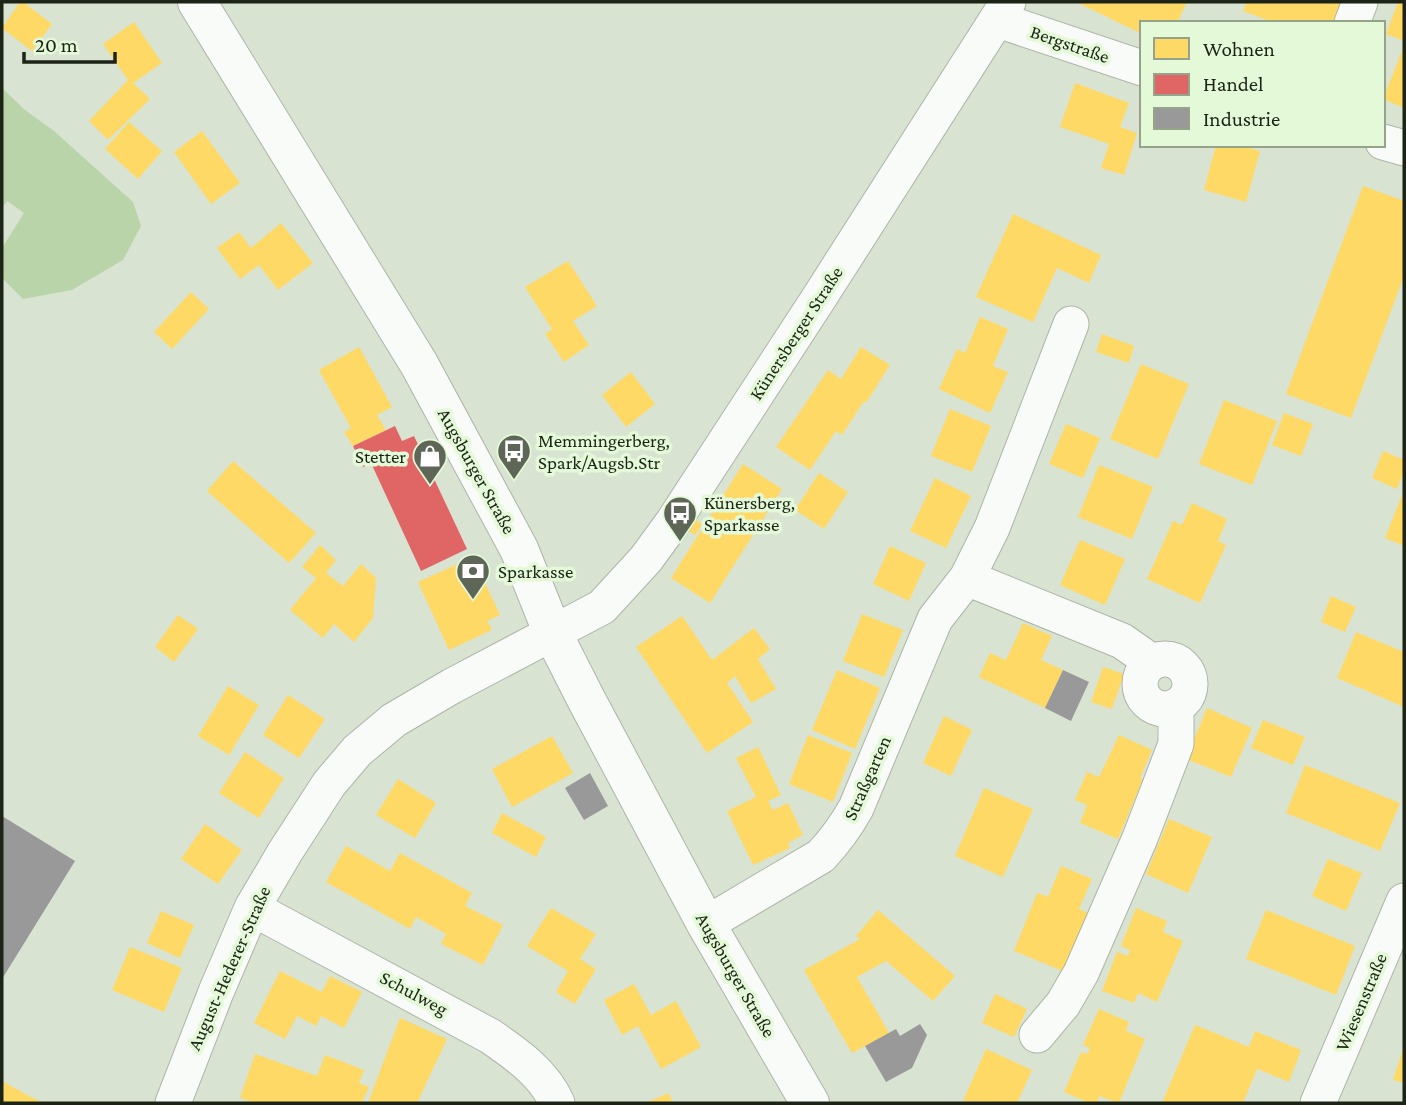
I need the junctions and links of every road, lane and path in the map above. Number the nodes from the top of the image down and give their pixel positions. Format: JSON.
{"nodes":[{"id":1,"x":197,"y":2,"type":"edge"},
{"id":2,"x":1360,"y":2,"type":"edge"},
{"id":3,"x":1003,"y":11,"type":"edge"},
{"id":4,"x":1353,"y":21,"type":"edge"},
{"id":5,"x":1140,"y":67,"type":"edge"},
{"id":6,"x":1385,"y":143,"type":"edge"},
{"id":7,"x":1404,"y":148,"type":"edge"},
{"id":8,"x":1071,"y":324,"type":"dead end"},
{"id":9,"x":967,"y":578,"type":"junction"},
{"id":10,"x":552,"y":634,"type":"junction"},
{"id":11,"x":1404,"y":901,"type":"edge"},
{"id":12,"x":253,"y":908,"type":"junction"},
{"id":13,"x":706,"y":924,"type":"junction"},
{"id":14,"x":1037,"y":1035,"type":"dead end"},
{"id":15,"x":173,"y":1103,"type":"edge"},
{"id":16,"x":557,"y":1103,"type":"edge"},
{"id":17,"x":810,"y":1103,"type":"edge"},
{"id":18,"x":1318,"y":1103,"type":"edge"}],
"edges":[{"from":1,"to":10,"type":"street","name":"Augsburger Straße"},
{"from":2,"to":4,"type":"street"},
{"from":3,"to":5,"type":"street","name":"Bergstraße"},
{"from":3,"to":10,"type":"street","name":"Künersberger Straße"},
{"from":6,"to":7,"type":"street"},
{"from":8,"to":9,"type":"street","name":"Straßgarten"},
{"from":9,"to":13,"type":"street","name":"Straßgarten"},
{"from":9,"to":14,"type":"street"},
{"from":10,"to":12,"type":"street","name":"August-Hederer-Straße"},
{"from":10,"to":13,"type":"street","name":"Augsburger Straße"},
{"from":11,"to":18,"type":"street","name":"Wiesenstraße"},
{"from":12,"to":15,"type":"street","name":"August-Hederer-Straße"},
{"from":12,"to":16,"type":"street","name":"Schulweg"},
{"from":13,"to":17,"type":"street","name":"Augsburger Straße"}]}
